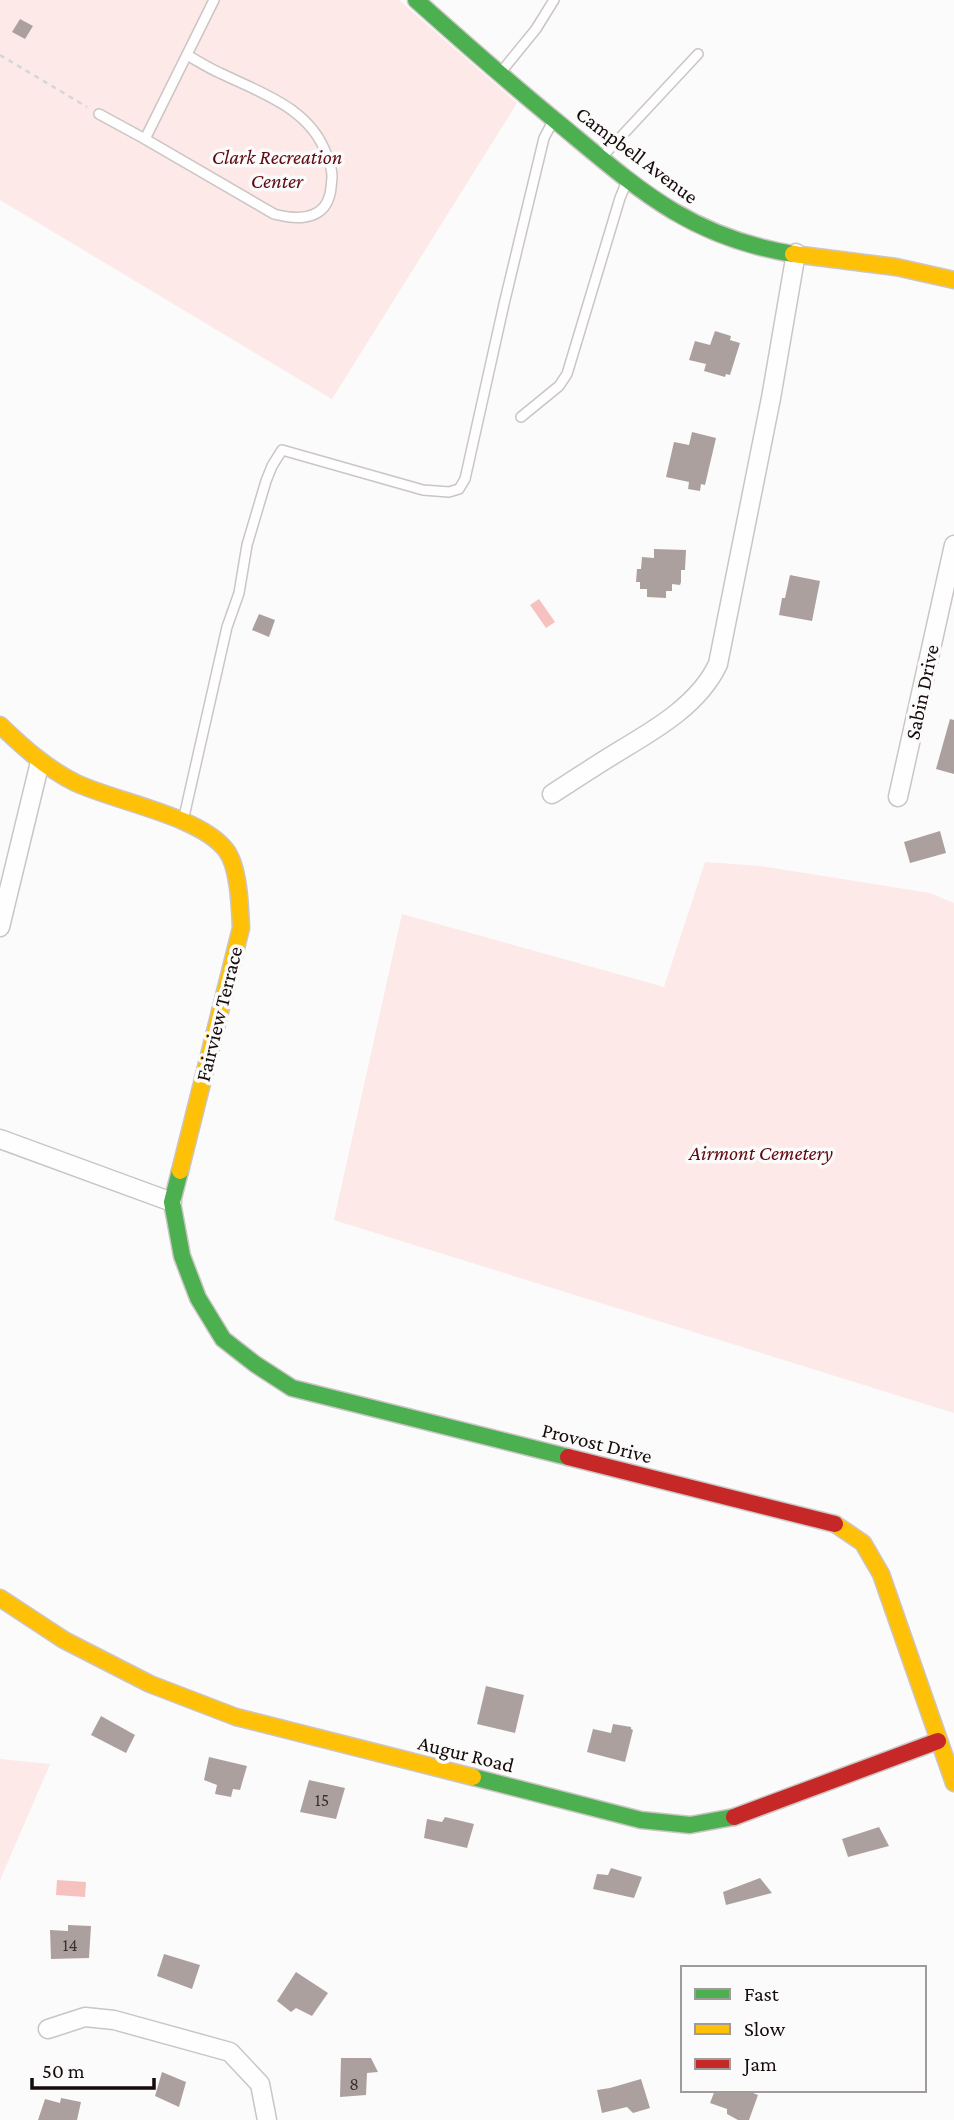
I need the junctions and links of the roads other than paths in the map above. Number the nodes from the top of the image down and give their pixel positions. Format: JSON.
{"nodes":[{"id":1,"x":214,"y":0,"type":"edge"},
{"id":2,"x":416,"y":0,"type":"edge"},
{"id":3,"x":554,"y":0,"type":"edge"},
{"id":4,"x":698,"y":54,"type":"dead end"},
{"id":5,"x":187,"y":55,"type":"junction"},
{"id":6,"x":500,"y":74,"type":"junction"},
{"id":7,"x":99,"y":114,"type":"road end"},
{"id":8,"x":554,"y":119,"type":"junction"},
{"id":9,"x":145,"y":139,"type":"junction"},
{"id":10,"x":601,"y":158,"type":"junction"},
{"id":11,"x":627,"y":179,"type":"junction"},
{"id":12,"x":796,"y":253,"type":"junction"},
{"id":13,"x":954,"y":280,"type":"edge"},
{"id":14,"x":521,"y":417,"type":"dead end"},
{"id":15,"x":954,"y":545,"type":"edge"},
{"id":16,"x":0,"y":725,"type":"edge"},
{"id":17,"x":40,"y":762,"type":"junction"},
{"id":18,"x":552,"y":794,"type":"dead end"},
{"id":19,"x":898,"y":797,"type":"dead end"},
{"id":20,"x":183,"y":821,"type":"junction"},
{"id":21,"x":0,"y":928,"type":"edge"},
{"id":22,"x":0,"y":1139,"type":"edge"},
{"id":23,"x":172,"y":1202,"type":"junction"},
{"id":24,"x":0,"y":1598,"type":"edge"},
{"id":25,"x":938,"y":1741,"type":"junction"},
{"id":26,"x":954,"y":1783,"type":"edge"},
{"id":27,"x":48,"y":2029,"type":"dead end"},
{"id":28,"x":267,"y":2120,"type":"edge"}],
"edges":[{"from":1,"to":5,"type":"lane"},
{"from":2,"to":6,"type":"street","name":"Campbell Avenue"},
{"from":3,"to":6,"type":"lane"},
{"from":4,"to":10,"type":"lane"},
{"from":5,"to":9,"type":"lane"},
{"from":5,"to":9,"type":"lane"},
{"from":6,"to":8,"type":"street","name":"Campbell Avenue"},
{"from":7,"to":9,"type":"lane"},
{"from":8,"to":10,"type":"street","name":"Campbell Avenue"},
{"from":8,"to":20,"type":"lane"},
{"from":10,"to":11,"type":"street","name":"Campbell Avenue"},
{"from":11,"to":12,"type":"street","name":"Campbell Avenue"},
{"from":11,"to":14,"type":"lane"},
{"from":12,"to":13,"type":"street","name":"Campbell Avenue"},
{"from":12,"to":18,"type":"street"},
{"from":15,"to":19,"type":"street","name":"Sabin Drive"},
{"from":16,"to":17,"type":"street","name":"Fairview Terrace"},
{"from":17,"to":20,"type":"street","name":"Fairview Terrace"},
{"from":17,"to":21,"type":"street"},
{"from":20,"to":23,"type":"street","name":"Fairview Terrace"},
{"from":22,"to":23,"type":"street"},
{"from":23,"to":25,"type":"street","name":"Provost Drive"},
{"from":24,"to":25,"type":"street","name":"Augur Road"},
{"from":25,"to":26,"type":"street","name":"Provost Drive"},
{"from":27,"to":28,"type":"street"}]}
